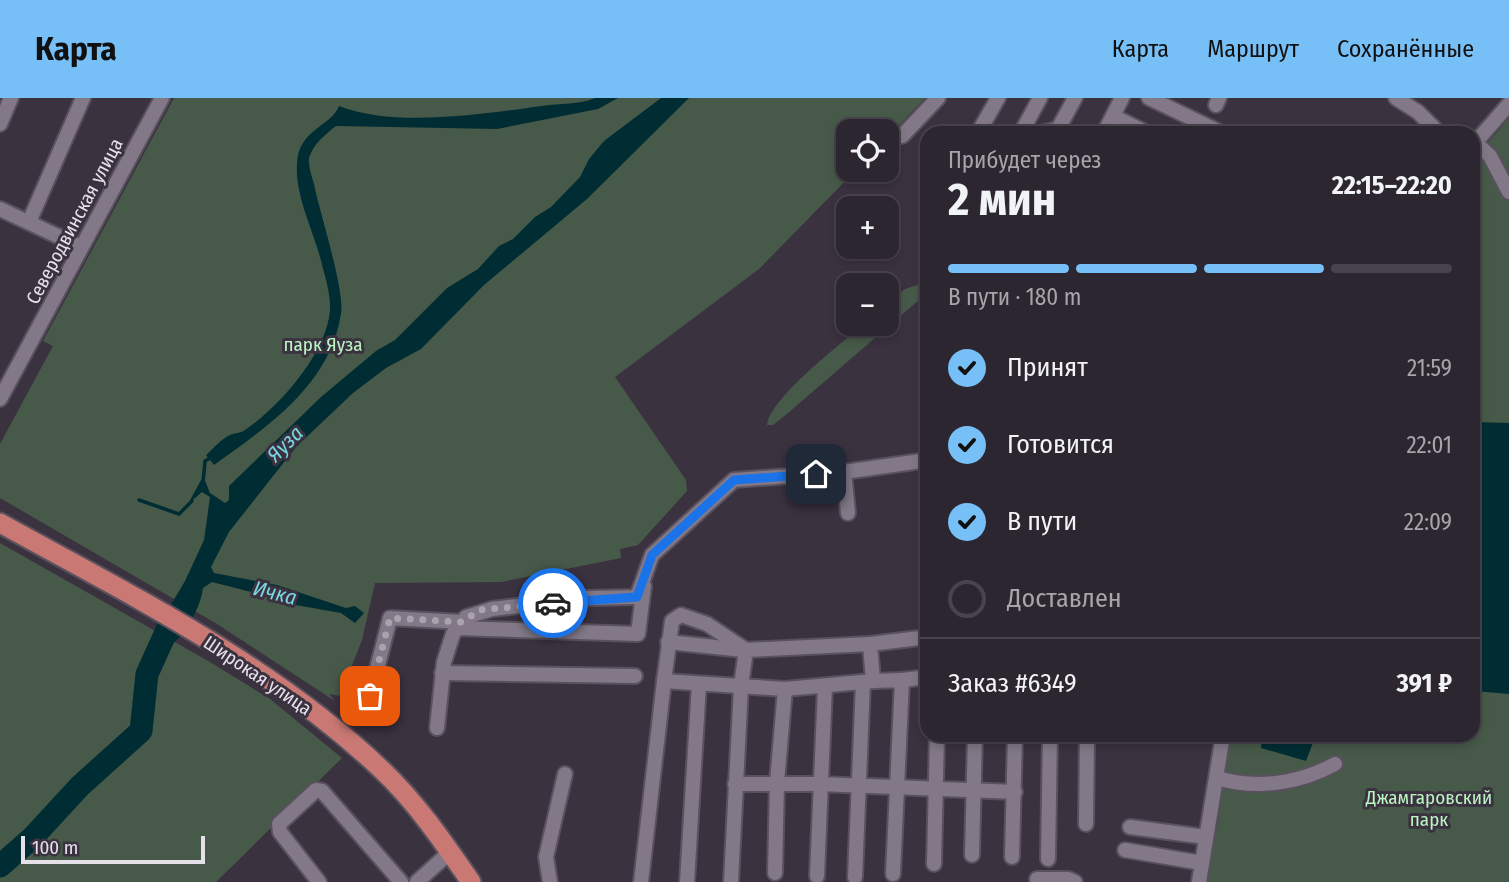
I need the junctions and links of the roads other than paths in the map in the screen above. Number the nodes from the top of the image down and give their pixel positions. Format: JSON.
{"nodes":[{"id":1,"x":11,"y":98,"type":"edge"},
{"id":2,"x":83,"y":98,"type":"edge"},
{"id":3,"x":162,"y":98,"type":"edge"},
{"id":4,"x":938,"y":98,"type":"edge"},
{"id":5,"x":998,"y":98,"type":"edge"},
{"id":6,"x":1040,"y":98,"type":"edge"},
{"id":7,"x":1061,"y":98,"type":"edge"},
{"id":8,"x":1075,"y":98,"type":"edge"},
{"id":9,"x":1122,"y":98,"type":"edge"},
{"id":10,"x":1149,"y":98,"type":"edge"},
{"id":11,"x":1396,"y":98,"type":"edge"},
{"id":12,"x":1509,"y":104,"type":"edge"},
{"id":13,"x":1066,"y":114,"type":"junction"},
{"id":14,"x":1113,"y":116,"type":"junction"},
{"id":15,"x":0,"y":124,"type":"edge"},
{"id":16,"x":982,"y":126,"type":"edge"},
{"id":17,"x":1025,"y":126,"type":"edge"},
{"id":18,"x":1063,"y":126,"type":"edge"},
{"id":19,"x":1108,"y":126,"type":"edge"},
{"id":20,"x":1133,"y":126,"type":"edge"},
{"id":21,"x":1207,"y":126,"type":"edge"},
{"id":22,"x":1435,"y":126,"type":"edge"},
{"id":23,"x":1480,"y":135,"type":"edge"},
{"id":24,"x":902,"y":136,"type":"dead end"},
{"id":25,"x":1480,"y":147,"type":"edge"},
{"id":26,"x":1509,"y":192,"type":"edge"},
{"id":27,"x":0,"y":209,"type":"edge"},
{"id":28,"x":29,"y":222,"type":"junction"},
{"id":29,"x":81,"y":247,"type":"junction"},
{"id":30,"x":5,"y":375,"type":"edge"},
{"id":31,"x":0,"y":400,"type":"edge"},
{"id":32,"x":920,"y":461,"type":"edge"},
{"id":33,"x":844,"y":472,"type":"junction"},
{"id":34,"x":848,"y":513,"type":"dead end"},
{"id":35,"x":0,"y":523,"type":"edge"},
{"id":36,"x":644,"y":586,"type":"junction"},
{"id":37,"x":459,"y":625,"type":"junction"},
{"id":38,"x":920,"y":638,"type":"edge"},
{"id":39,"x":667,"y":642,"type":"junction"},
{"id":40,"x":870,"y":644,"type":"junction"},
{"id":41,"x":746,"y":650,"type":"junction"},
{"id":42,"x":443,"y":673,"type":"junction"},
{"id":43,"x":635,"y":676,"type":"dead end"},
{"id":44,"x":920,"y":678,"type":"edge"},
{"id":45,"x":902,"y":680,"type":"junction"},
{"id":46,"x":664,"y":681,"type":"junction"},
{"id":47,"x":868,"y":682,"type":"junction"},
{"id":48,"x":699,"y":684,"type":"junction"},
{"id":49,"x":741,"y":686,"type":"junction"},
{"id":50,"x":825,"y":686,"type":"junction"},
{"id":51,"x":785,"y":689,"type":"junction"},
{"id":52,"x":370,"y":696,"type":"dead end"},
{"id":53,"x":437,"y":727,"type":"dead end"},
{"id":54,"x":937,"y":742,"type":"edge"},
{"id":55,"x":975,"y":742,"type":"edge"},
{"id":56,"x":1015,"y":742,"type":"edge"},
{"id":57,"x":1050,"y":742,"type":"edge"},
{"id":58,"x":1087,"y":742,"type":"edge"},
{"id":59,"x":1222,"y":742,"type":"edge"},
{"id":60,"x":1335,"y":764,"type":"dead end"},
{"id":61,"x":565,"y":775,"type":"dead end"},
{"id":62,"x":1218,"y":778,"type":"junction"},
{"id":63,"x":777,"y":782,"type":"junction"},
{"id":64,"x":734,"y":784,"type":"junction"},
{"id":65,"x":820,"y":784,"type":"junction"},
{"id":66,"x":859,"y":786,"type":"junction"},
{"id":67,"x":935,"y":788,"type":"junction"},
{"id":68,"x":897,"y":789,"type":"junction"},
{"id":69,"x":973,"y":790,"type":"junction"},
{"id":70,"x":1014,"y":792,"type":"junction"},
{"id":71,"x":1086,"y":824,"type":"dead end"},
{"id":72,"x":1130,"y":827,"type":"dead end"},
{"id":73,"x":1206,"y":837,"type":"junction"},
{"id":74,"x":1125,"y":850,"type":"dead end"},
{"id":75,"x":450,"y":852,"type":"junction"},
{"id":76,"x":972,"y":855,"type":"dead end"},
{"id":77,"x":1012,"y":857,"type":"dead end"},
{"id":78,"x":1048,"y":859,"type":"dead end"},
{"id":79,"x":1202,"y":863,"type":"junction"},
{"id":80,"x":934,"y":864,"type":"dead end"},
{"id":81,"x":775,"y":873,"type":"dead end"},
{"id":82,"x":893,"y":874,"type":"dead end"},
{"id":83,"x":817,"y":876,"type":"dead end"},
{"id":84,"x":855,"y":877,"type":"dead end"},
{"id":85,"x":1037,"y":879,"type":"dead end"},
{"id":86,"x":319,"y":882,"type":"edge"},
{"id":87,"x":401,"y":882,"type":"edge"},
{"id":88,"x":417,"y":882,"type":"edge"},
{"id":89,"x":471,"y":882,"type":"edge"},
{"id":90,"x":550,"y":882,"type":"edge"},
{"id":91,"x":641,"y":882,"type":"edge"},
{"id":92,"x":687,"y":882,"type":"edge"},
{"id":93,"x":731,"y":882,"type":"edge"},
{"id":94,"x":1075,"y":882,"type":"edge"},
{"id":95,"x":1199,"y":882,"type":"edge"}],
"edges":[{"from":1,"to":15,"type":"street"},
{"from":2,"to":28,"type":"street"},
{"from":3,"to":29,"type":"street","name":"Северодвинская улица"},
{"from":4,"to":24,"type":"street"},
{"from":5,"to":16,"type":"street"},
{"from":6,"to":17,"type":"street"},
{"from":7,"to":13,"type":"street"},
{"from":8,"to":13,"type":"street"},
{"from":9,"to":14,"type":"street"},
{"from":10,"to":21,"type":"street"},
{"from":11,"to":22,"type":"street"},
{"from":12,"to":23,"type":"street"},
{"from":13,"to":18,"type":"street"},
{"from":14,"to":19,"type":"street"},
{"from":14,"to":20,"type":"street"},
{"from":25,"to":26,"type":"street"},
{"from":27,"to":28,"type":"street"},
{"from":28,"to":29,"type":"street"},
{"from":29,"to":30,"type":"street","name":"Северодвинская улица"},
{"from":30,"to":31,"type":"street","name":"Северодвинская улица"},
{"from":32,"to":33,"type":"street"},
{"from":33,"to":34,"type":"street"},
{"from":33,"to":36,"type":"street"},
{"from":35,"to":75,"type":"main road","name":"Широкая улица"},
{"from":36,"to":37,"type":"street"},
{"from":36,"to":37,"type":"street"},
{"from":37,"to":42,"type":"street"},
{"from":37,"to":52,"type":"street"},
{"from":38,"to":40,"type":"street"},
{"from":39,"to":41,"type":"street"},
{"from":39,"to":41,"type":"street"},
{"from":39,"to":46,"type":"street"},
{"from":40,"to":41,"type":"street"},
{"from":40,"to":47,"type":"street"},
{"from":41,"to":49,"type":"street"},
{"from":42,"to":43,"type":"street"},
{"from":42,"to":53,"type":"street"},
{"from":44,"to":45,"type":"street"},
{"from":45,"to":47,"type":"street"},
{"from":45,"to":68,"type":"street"},
{"from":46,"to":48,"type":"street"},
{"from":46,"to":91,"type":"street"},
{"from":47,"to":50,"type":"street"},
{"from":47,"to":66,"type":"street"},
{"from":48,"to":49,"type":"street"},
{"from":48,"to":92,"type":"street"},
{"from":49,"to":51,"type":"street"},
{"from":49,"to":64,"type":"street"},
{"from":50,"to":51,"type":"street"},
{"from":50,"to":65,"type":"street"},
{"from":51,"to":63,"type":"street"},
{"from":54,"to":67,"type":"street"},
{"from":55,"to":69,"type":"street"},
{"from":56,"to":70,"type":"street"},
{"from":57,"to":78,"type":"street"},
{"from":58,"to":71,"type":"street"},
{"from":59,"to":62,"type":"street"},
{"from":60,"to":62,"type":"street"},
{"from":61,"to":90,"type":"street"},
{"from":62,"to":73,"type":"street"},
{"from":63,"to":64,"type":"street"},
{"from":63,"to":65,"type":"street"},
{"from":63,"to":81,"type":"street"},
{"from":64,"to":93,"type":"street"},
{"from":65,"to":66,"type":"street"},
{"from":65,"to":83,"type":"street"},
{"from":66,"to":68,"type":"street"},
{"from":66,"to":84,"type":"street"},
{"from":67,"to":68,"type":"street"},
{"from":67,"to":69,"type":"street"},
{"from":67,"to":80,"type":"street"},
{"from":68,"to":82,"type":"street"},
{"from":69,"to":70,"type":"street"},
{"from":69,"to":76,"type":"street"},
{"from":70,"to":77,"type":"street"},
{"from":72,"to":73,"type":"street"},
{"from":73,"to":79,"type":"street"},
{"from":74,"to":79,"type":"street"},
{"from":75,"to":88,"type":"street"},
{"from":75,"to":89,"type":"main road","name":"Широкая улица"},
{"from":79,"to":95,"type":"street"},
{"from":85,"to":94,"type":"street"},
{"from":86,"to":87,"type":"street"}]}
